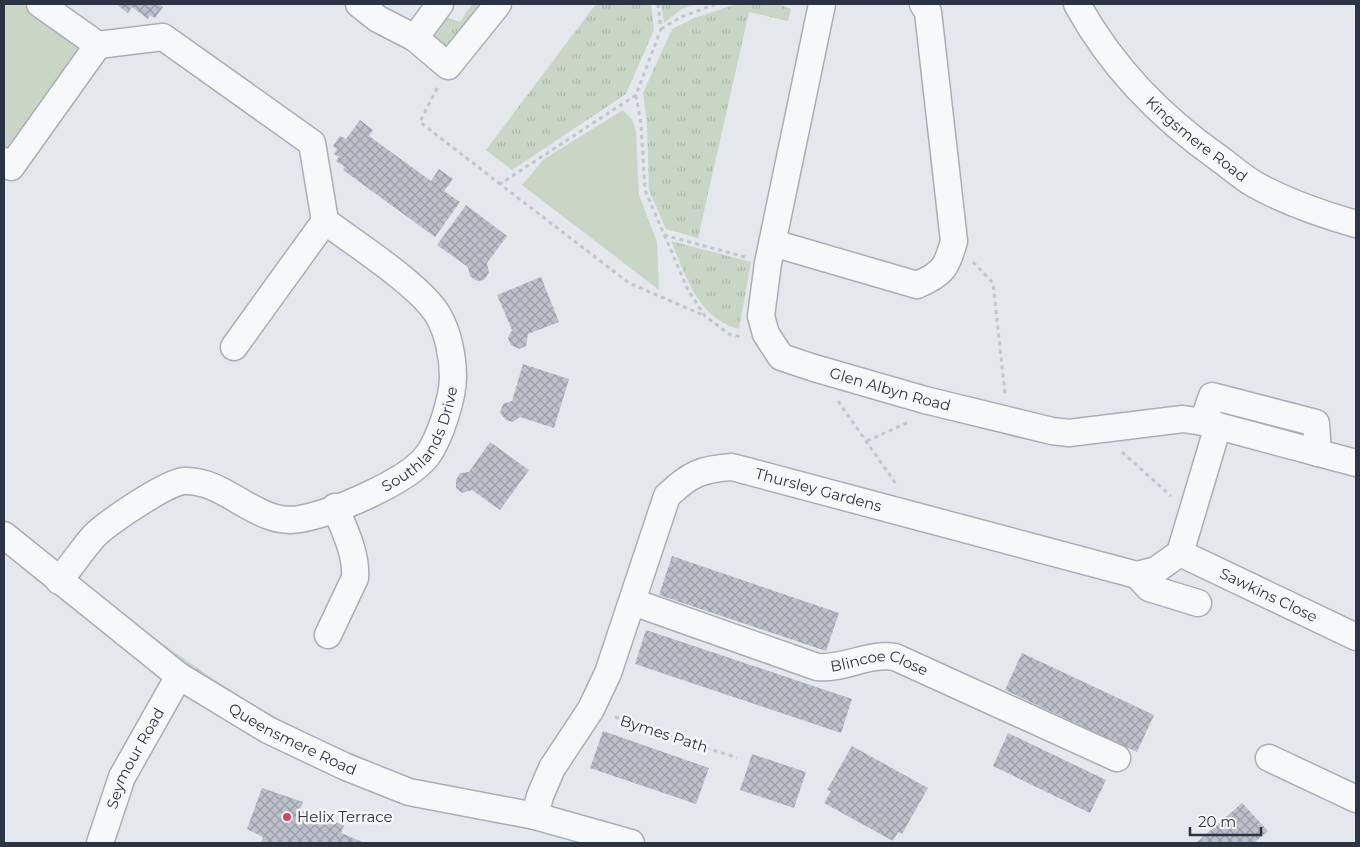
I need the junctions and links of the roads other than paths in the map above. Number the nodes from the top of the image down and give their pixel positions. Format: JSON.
{"nodes":[{"id":1,"x":40,"y":4,"type":"edge"},
{"id":2,"x":359,"y":4,"type":"edge"},
{"id":3,"x":440,"y":4,"type":"edge"},
{"id":4,"x":498,"y":4,"type":"edge"},
{"id":5,"x":822,"y":4,"type":"edge"},
{"id":6,"x":923,"y":4,"type":"edge"},
{"id":7,"x":1077,"y":4,"type":"edge"},
{"id":8,"x":415,"y":38,"type":"junction"},
{"id":9,"x":98,"y":45,"type":"junction"},
{"id":10,"x":4,"y":161,"type":"edge"},
{"id":11,"x":325,"y":221,"type":"junction"},
{"id":12,"x":1356,"y":224,"type":"edge"},
{"id":13,"x":771,"y":253,"type":"junction"},
{"id":14,"x":234,"y":347,"type":"dead end"},
{"id":15,"x":1210,"y":424,"type":"junction"},
{"id":16,"x":1356,"y":463,"type":"edge"},
{"id":17,"x":335,"y":507,"type":"junction"},
{"id":18,"x":4,"y":535,"type":"edge"},
{"id":19,"x":1180,"y":554,"type":"junction"},
{"id":20,"x":1137,"y":576,"type":"junction"},
{"id":21,"x":59,"y":581,"type":"junction"},
{"id":22,"x":633,"y":602,"type":"junction"},
{"id":23,"x":1198,"y":603,"type":"dead end"},
{"id":24,"x":328,"y":635,"type":"dead end"},
{"id":25,"x":1356,"y":637,"type":"edge"},
{"id":26,"x":179,"y":676,"type":"junction"},
{"id":27,"x":1117,"y":758,"type":"dead end"},
{"id":28,"x":1269,"y":758,"type":"dead end"},
{"id":29,"x":1356,"y":799,"type":"edge"},
{"id":30,"x":535,"y":816,"type":"junction"},
{"id":31,"x":100,"y":843,"type":"edge"},
{"id":32,"x":631,"y":843,"type":"edge"}],
"edges":[{"from":1,"to":9,"type":"street"},
{"from":2,"to":8,"type":"street"},
{"from":3,"to":8,"type":"street"},
{"from":4,"to":8,"type":"street"},
{"from":5,"to":13,"type":"street","name":"Glen Albyn Road"},
{"from":6,"to":13,"type":"street"},
{"from":7,"to":12,"type":"street","name":"Kingsmere Road"},
{"from":9,"to":10,"type":"street"},
{"from":9,"to":11,"type":"street"},
{"from":11,"to":14,"type":"street"},
{"from":11,"to":17,"type":"street","name":"Southlands Drive"},
{"from":13,"to":15,"type":"street","name":"Glen Albyn Road"},
{"from":15,"to":16,"type":"street"},
{"from":15,"to":19,"type":"street"},
{"from":17,"to":21,"type":"street","name":"Southlands Drive"},
{"from":17,"to":24,"type":"street"},
{"from":18,"to":21,"type":"street","name":"Queensmere Road"},
{"from":19,"to":20,"type":"street"},
{"from":19,"to":25,"type":"street","name":"Sawkins Close"},
{"from":20,"to":22,"type":"street","name":"Thursley Gardens"},
{"from":20,"to":23,"type":"street"},
{"from":21,"to":26,"type":"street","name":"Queensmere Road"},
{"from":22,"to":27,"type":"street","name":"Blincoe Close"},
{"from":22,"to":30,"type":"street","name":"Thursley Gardens"},
{"from":26,"to":30,"type":"street","name":"Queensmere Road"},
{"from":26,"to":31,"type":"street","name":"Seymour Road"},
{"from":28,"to":29,"type":"street"},
{"from":30,"to":32,"type":"street","name":"Queensmere Road"}]}
